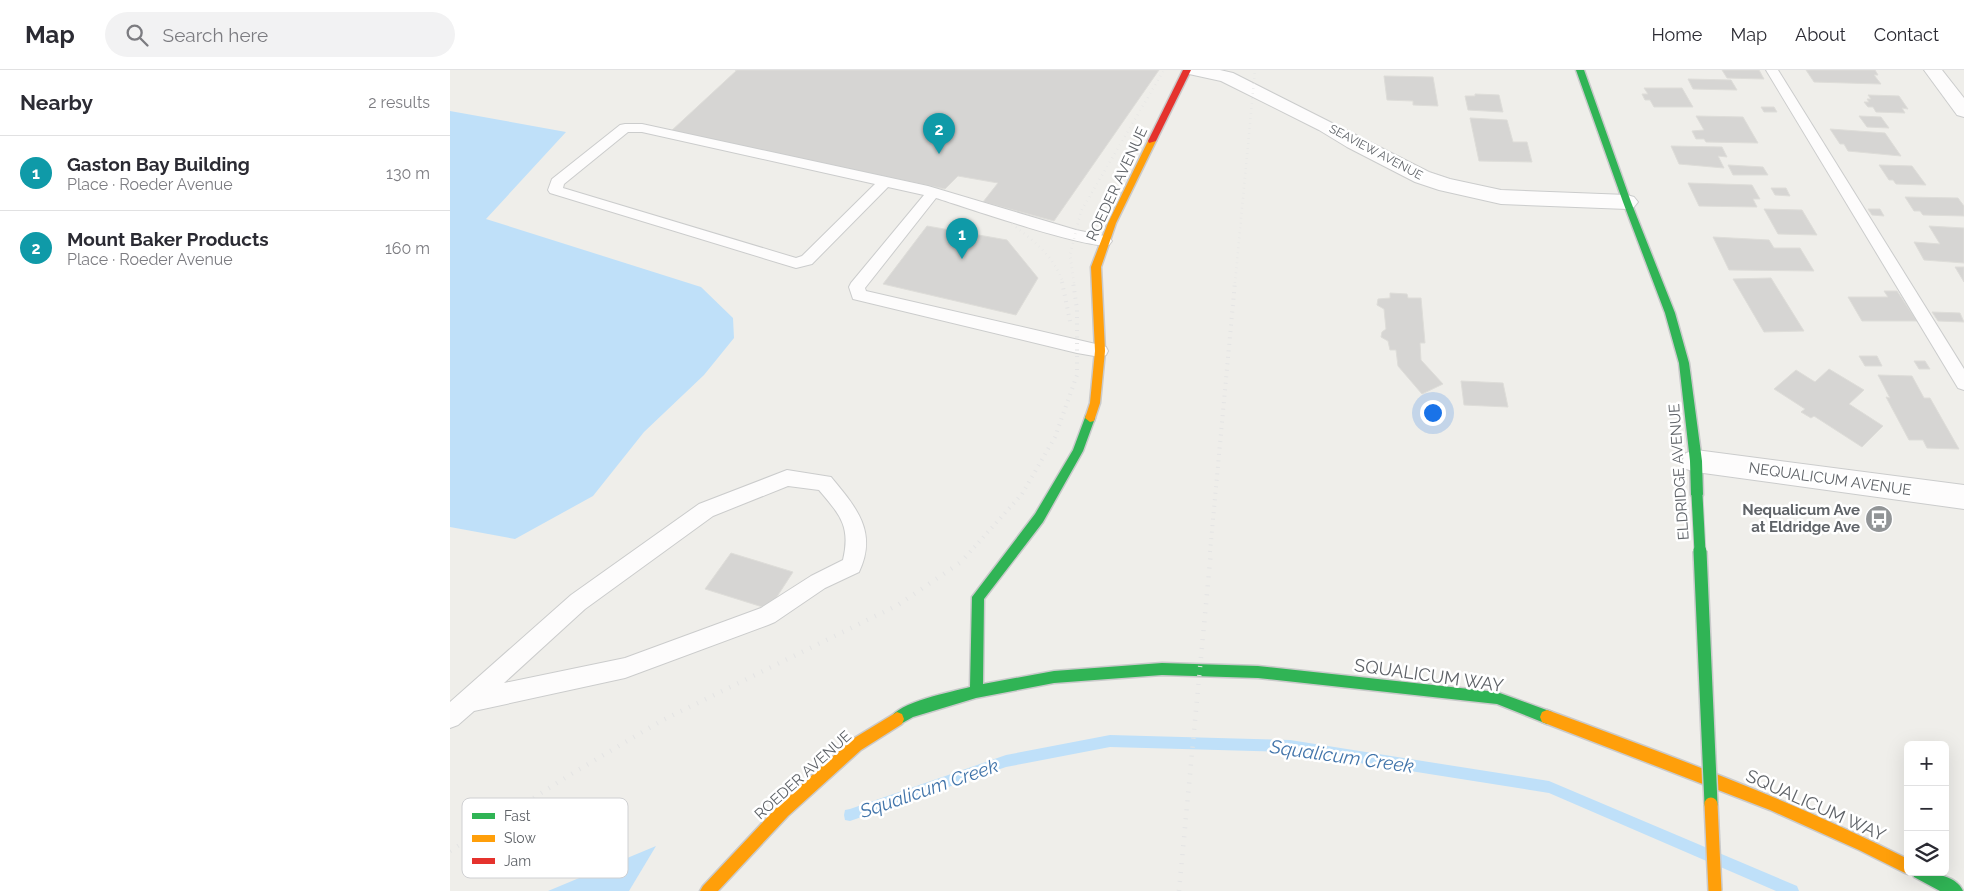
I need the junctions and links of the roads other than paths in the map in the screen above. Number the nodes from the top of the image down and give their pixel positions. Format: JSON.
{"nodes":[{"id":1,"x":1187,"y":70,"type":"edge"},
{"id":2,"x":1195,"y":70,"type":"edge"},
{"id":3,"x":1580,"y":70,"type":"edge"},
{"id":4,"x":1772,"y":70,"type":"edge"},
{"id":5,"x":1933,"y":70,"type":"edge"},
{"id":6,"x":1964,"y":111,"type":"edge"},
{"id":7,"x":885,"y":182,"type":"junction"},
{"id":8,"x":933,"y":193,"type":"junction"},
{"id":9,"x":1626,"y":202,"type":"junction"},
{"id":10,"x":1104,"y":241,"type":"junction"},
{"id":11,"x":1100,"y":351,"type":"junction"},
{"id":12,"x":1964,"y":383,"type":"edge"},
{"id":13,"x":1696,"y":461,"type":"junction"},
{"id":14,"x":1964,"y":497,"type":"edge"},
{"id":15,"x":976,"y":692,"type":"junction"},
{"id":16,"x":468,"y":701,"type":"junction"},
{"id":17,"x":450,"y":717,"type":"edge"},
{"id":18,"x":1904,"y":864,"type":"edge"},
{"id":19,"x":1927,"y":876,"type":"edge"},
{"id":20,"x":708,"y":891,"type":"edge"},
{"id":21,"x":1715,"y":891,"type":"edge"},
{"id":22,"x":1955,"y":891,"type":"edge"}],
"edges":[{"from":1,"to":10,"type":"street","name":"ROEDER AVENUE"},
{"from":2,"to":9,"type":"street","name":"SEAVIEW AVENUE"},
{"from":3,"to":9,"type":"street","name":"ELDRIDGE AVENUE"},
{"from":4,"to":12,"type":"lane"},
{"from":5,"to":6,"type":"street"},
{"from":7,"to":7,"type":"lane"},
{"from":7,"to":8,"type":"lane"},
{"from":8,"to":10,"type":"lane"},
{"from":8,"to":11,"type":"lane"},
{"from":9,"to":13,"type":"street","name":"ELDRIDGE AVENUE"},
{"from":10,"to":11,"type":"street","name":"ROEDER AVENUE"},
{"from":11,"to":15,"type":"street","name":"ROEDER AVENUE"},
{"from":13,"to":14,"type":"street","name":"NEQUALICUM AVENUE"},
{"from":13,"to":21,"type":"street","name":"ELDRIDGE AVENUE","bridge":true},
{"from":15,"to":18,"type":"street","name":"SQUALICUM WAY"},
{"from":15,"to":20,"type":"street","name":"ROEDER AVENUE"},
{"from":16,"to":16,"type":"lane"},
{"from":16,"to":17,"type":"lane"},
{"from":19,"to":22,"type":"street"}]}
